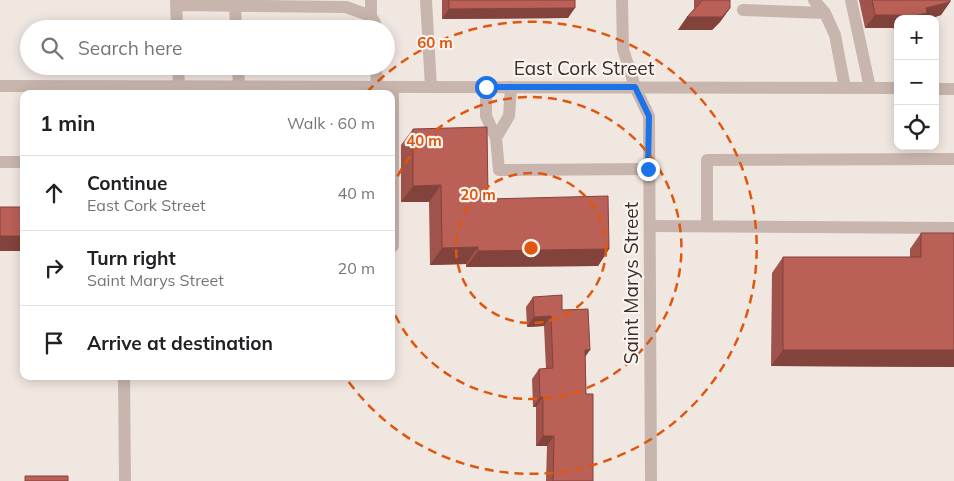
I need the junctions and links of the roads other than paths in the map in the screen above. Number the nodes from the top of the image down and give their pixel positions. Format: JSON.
{"nodes":[{"id":1,"x":371,"y":0,"type":"edge"},
{"id":2,"x":426,"y":0,"type":"edge"},
{"id":3,"x":622,"y":0,"type":"edge"},
{"id":4,"x":814,"y":0,"type":"edge"},
{"id":5,"x":852,"y":0,"type":"edge"},
{"id":6,"x":176,"y":2,"type":"edge"},
{"id":7,"x":235,"y":6,"type":"junction"},
{"id":8,"x":743,"y":10,"type":"dead end"},
{"id":9,"x":825,"y":13,"type":"junction"},
{"id":10,"x":177,"y":20,"type":"edge"},
{"id":11,"x":236,"y":20,"type":"edge"},
{"id":12,"x":369,"y":20,"type":"edge"},
{"id":13,"x":373,"y":20,"type":"edge"},
{"id":14,"x":178,"y":75,"type":"edge"},
{"id":15,"x":238,"y":75,"type":"edge"},
{"id":16,"x":373,"y":75,"type":"edge"},
{"id":17,"x":0,"y":86,"type":"edge"},
{"id":18,"x":179,"y":86,"type":"junction"},
{"id":19,"x":239,"y":86,"type":"junction"},
{"id":20,"x":393,"y":87,"type":"joint"},
{"id":21,"x":430,"y":87,"type":"junction"},
{"id":22,"x":486,"y":87,"type":"junction"},
{"id":23,"x":511,"y":87,"type":"junction"},
{"id":24,"x":635,"y":87,"type":"junction"},
{"id":25,"x":845,"y":88,"type":"junction"},
{"id":26,"x":870,"y":88,"type":"junction"},
{"id":27,"x":894,"y":88,"type":"edge"},
{"id":28,"x":369,"y":89,"type":"edge"},
{"id":29,"x":939,"y":89,"type":"edge"},
{"id":30,"x":954,"y":89,"type":"edge"},
{"id":31,"x":122,"y":90,"type":"edge"},
{"id":32,"x":267,"y":90,"type":"edge"},
{"id":33,"x":496,"y":138,"type":"junction"},
{"id":34,"x":954,"y":160,"type":"edge"},
{"id":35,"x":0,"y":162,"type":"edge"},
{"id":36,"x":20,"y":162,"type":"edge"},
{"id":37,"x":648,"y":169,"type":"junction"},
{"id":38,"x":650,"y":226,"type":"junction"},
{"id":39,"x":707,"y":226,"type":"junction"},
{"id":40,"x":954,"y":228,"type":"edge"},
{"id":41,"x":124,"y":380,"type":"edge"},
{"id":42,"x":125,"y":481,"type":"edge"},
{"id":43,"x":651,"y":481,"type":"edge"}],
"edges":[{"from":1,"to":13,"type":"street"},
{"from":2,"to":21,"type":"street"},
{"from":3,"to":24,"type":"street","name":"Saint Marys Street"},
{"from":4,"to":9,"type":"street"},
{"from":5,"to":26,"type":"street"},
{"from":6,"to":7,"type":"street"},
{"from":6,"to":10,"type":"street"},
{"from":7,"to":11,"type":"street"},
{"from":7,"to":12,"type":"street"},
{"from":8,"to":9,"type":"street"},
{"from":9,"to":25,"type":"street"},
{"from":14,"to":18,"type":"street"},
{"from":15,"to":19,"type":"street"},
{"from":16,"to":28,"type":"street"},
{"from":17,"to":31,"type":"street","name":"East Cork Street"},
{"from":18,"to":19,"type":"street","name":"East Cork Street"},
{"from":18,"to":31,"type":"street","name":"East Cork Street"},
{"from":19,"to":32,"type":"street","name":"East Cork Street"},
{"from":20,"to":21,"type":"street","name":"East Cork Street"},
{"from":20,"to":28,"type":"street","name":"East Cork Street"},
{"from":21,"to":22,"type":"street","name":"East Cork Street"},
{"from":22,"to":23,"type":"street","name":"East Cork Street"},
{"from":22,"to":33,"type":"street"},
{"from":23,"to":24,"type":"street","name":"East Cork Street"},
{"from":23,"to":33,"type":"street"},
{"from":24,"to":25,"type":"street","name":"East Cork Street"},
{"from":24,"to":37,"type":"street","name":"Saint Marys Street"},
{"from":25,"to":26,"type":"street","name":"East Cork Street"},
{"from":26,"to":27,"type":"street","name":"East Cork Street"},
{"from":28,"to":32,"type":"street","name":"East Cork Street"},
{"from":29,"to":30,"type":"street"},
{"from":33,"to":37,"type":"street"},
{"from":34,"to":39,"type":"street"},
{"from":35,"to":36,"type":"street"},
{"from":37,"to":38,"type":"street","name":"Saint Marys Street"},
{"from":38,"to":39,"type":"street"},
{"from":38,"to":43,"type":"street","name":"Saint Marys Street"},
{"from":39,"to":40,"type":"street"},
{"from":41,"to":42,"type":"street"}]}
